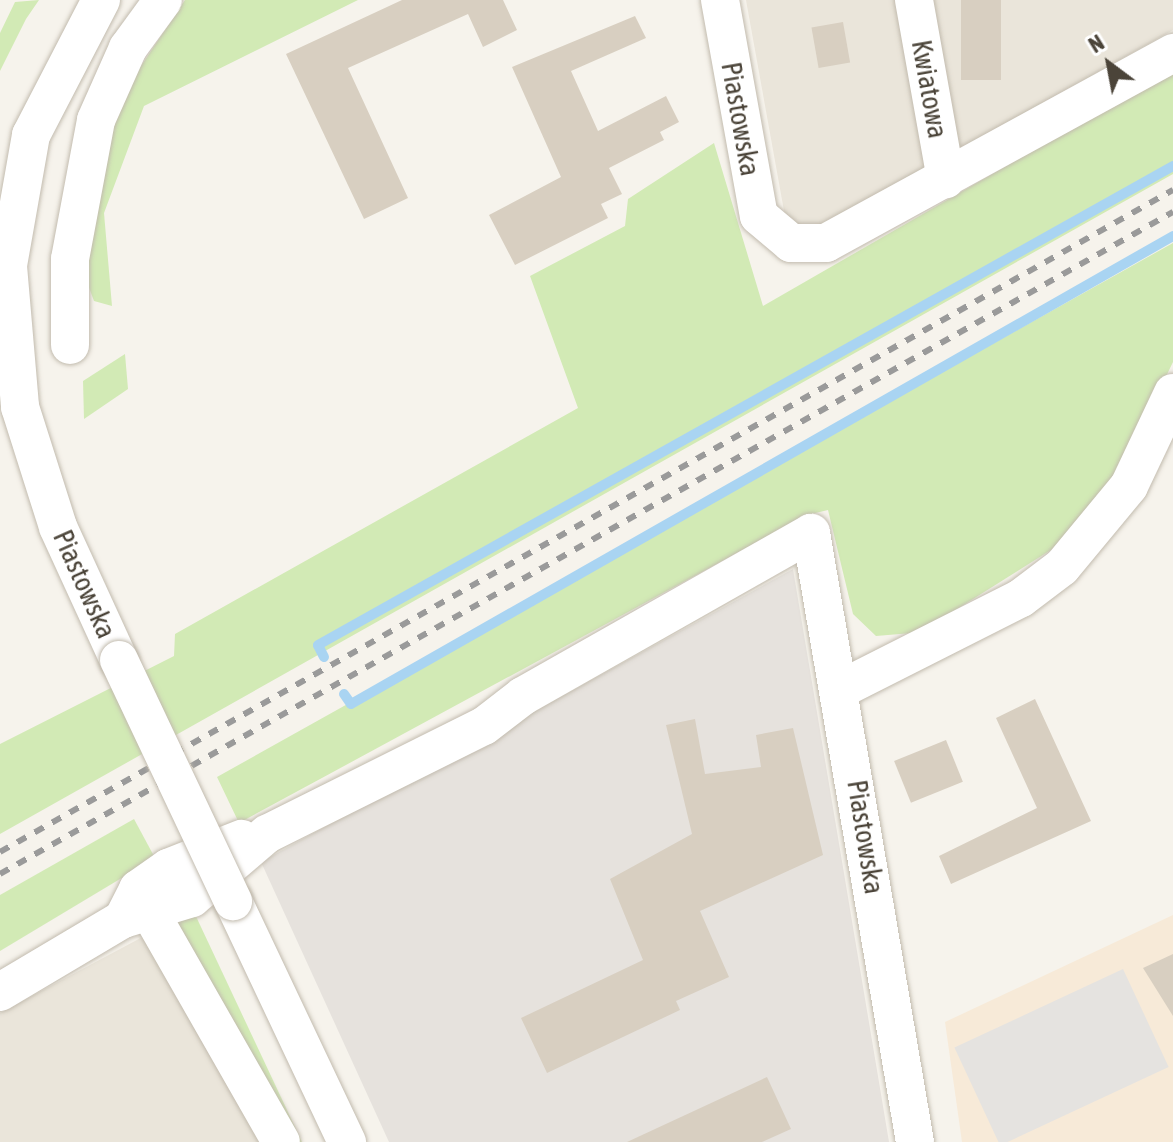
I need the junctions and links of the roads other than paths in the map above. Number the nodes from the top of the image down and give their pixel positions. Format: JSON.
{"nodes":[{"id":1,"x":101,"y":0,"type":"edge"},
{"id":2,"x":163,"y":0,"type":"edge"},
{"id":3,"x":720,"y":0,"type":"edge"},
{"id":4,"x":914,"y":0,"type":"edge"},
{"id":5,"x":1173,"y":53,"type":"edge"},
{"id":6,"x":946,"y":179,"type":"junction"},
{"id":7,"x":70,"y":345,"type":"dead end"},
{"id":8,"x":1173,"y":393,"type":"edge"},
{"id":9,"x":843,"y":688,"type":"junction"},
{"id":10,"x":137,"y":917,"type":"junction"},
{"id":11,"x":0,"y":992,"type":"edge"},
{"id":12,"x":281,"y":1142,"type":"edge"},
{"id":13,"x":347,"y":1142,"type":"edge"},
{"id":14,"x":915,"y":1142,"type":"edge"}],
"edges":[{"from":1,"to":13,"type":"street","name":"Piastowska","bridge":true},
{"from":2,"to":7,"type":"street"},
{"from":3,"to":6,"type":"street","name":"Piastowska"},
{"from":4,"to":6,"type":"street","name":"Kwiatowa"},
{"from":5,"to":6,"type":"street"},
{"from":8,"to":9,"type":"street"},
{"from":9,"to":10,"type":"street","name":"Piastowska"},
{"from":9,"to":14,"type":"street","name":"Piastowska"},
{"from":10,"to":11,"type":"street"},
{"from":10,"to":12,"type":"street"}]}
